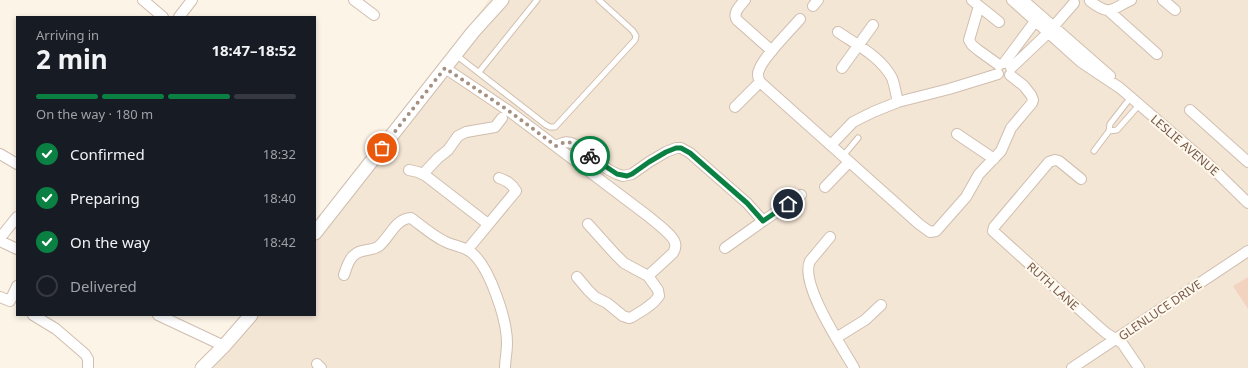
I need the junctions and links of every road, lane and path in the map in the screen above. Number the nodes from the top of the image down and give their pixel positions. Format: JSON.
{"nodes":[{"id":1,"x":143,"y":0,"type":"edge"},
{"id":2,"x":192,"y":0,"type":"edge"},
{"id":3,"x":354,"y":0,"type":"edge"},
{"id":4,"x":495,"y":0,"type":"edge"},
{"id":5,"x":502,"y":0,"type":"edge"},
{"id":6,"x":537,"y":0,"type":"edge"},
{"id":7,"x":599,"y":0,"type":"edge"},
{"id":8,"x":745,"y":0,"type":"edge"},
{"id":9,"x":1012,"y":0,"type":"edge"},
{"id":10,"x":1023,"y":0,"type":"edge"},
{"id":11,"x":1114,"y":0,"type":"edge"},
{"id":12,"x":1164,"y":0,"type":"edge"},
{"id":13,"x":1074,"y":1,"type":"edge"},
{"id":14,"x":1091,"y":1,"type":"edge"},
{"id":15,"x":1129,"y":1,"type":"edge"},
{"id":16,"x":976,"y":3,"type":"edge"},
{"id":17,"x":1175,"y":10,"type":"dead end"},
{"id":18,"x":1109,"y":11,"type":"junction"},
{"id":19,"x":374,"y":15,"type":"dead end"},
{"id":20,"x":162,"y":16,"type":"edge"},
{"id":21,"x":180,"y":16,"type":"edge"},
{"id":22,"x":1038,"y":18,"type":"junction"},
{"id":23,"x":800,"y":19,"type":"dead end"},
{"id":24,"x":999,"y":22,"type":"dead end"},
{"id":25,"x":873,"y":25,"type":"dead end"},
{"id":26,"x":1051,"y":30,"type":"junction"},
{"id":27,"x":473,"y":32,"type":"junction"},
{"id":28,"x":838,"y":32,"type":"dead end"},
{"id":29,"x":858,"y":46,"type":"junction"},
{"id":30,"x":772,"y":51,"type":"junction"},
{"id":31,"x":1157,"y":54,"type":"dead end"},
{"id":32,"x":455,"y":55,"type":"junction"},
{"id":33,"x":445,"y":68,"type":"junction"},
{"id":34,"x":842,"y":68,"type":"dead end"},
{"id":35,"x":1004,"y":69,"type":"junction"},
{"id":36,"x":479,"y":72,"type":"junction"},
{"id":37,"x":760,"y":82,"type":"junction"},
{"id":38,"x":1131,"y":97,"type":"junction"},
{"id":39,"x":898,"y":102,"type":"junction"},
{"id":40,"x":1139,"y":105,"type":"junction"},
{"id":41,"x":735,"y":107,"type":"dead end"},
{"id":42,"x":1190,"y":110,"type":"dead end"},
{"id":43,"x":502,"y":118,"type":"dead end"},
{"id":44,"x":1110,"y":131,"type":"junction"},
{"id":45,"x":957,"y":134,"type":"dead end"},
{"id":46,"x":858,"y":138,"type":"dead end"},
{"id":47,"x":556,"y":146,"type":"junction"},
{"id":48,"x":831,"y":146,"type":"junction"},
{"id":49,"x":1094,"y":151,"type":"dead end"},
{"id":50,"x":0,"y":154,"type":"edge"},
{"id":51,"x":846,"y":159,"type":"junction"},
{"id":52,"x":994,"y":159,"type":"junction"},
{"id":53,"x":1248,"y":162,"type":"edge"},
{"id":54,"x":16,"y":163,"type":"edge"},
{"id":55,"x":409,"y":170,"type":"dead end"},
{"id":56,"x":423,"y":174,"type":"junction"},
{"id":57,"x":499,"y":178,"type":"dead end"},
{"id":58,"x":1081,"y":179,"type":"dead end"},
{"id":59,"x":825,"y":187,"type":"dead end"},
{"id":60,"x":801,"y":195,"type":"dead end"},
{"id":61,"x":1248,"y":203,"type":"edge"},
{"id":62,"x":16,"y":218,"type":"edge"},
{"id":63,"x":763,"y":221,"type":"junction"},
{"id":64,"x":488,"y":224,"type":"junction"},
{"id":65,"x":588,"y":224,"type":"dead end"},
{"id":66,"x":316,"y":232,"type":"edge"},
{"id":67,"x":830,"y":237,"type":"dead end"},
{"id":68,"x":0,"y":238,"type":"edge"},
{"id":69,"x":0,"y":241,"type":"edge"},
{"id":70,"x":725,"y":248,"type":"dead end"},
{"id":71,"x":16,"y":249,"type":"edge"},
{"id":72,"x":468,"y":249,"type":"junction"},
{"id":73,"x":1248,"y":252,"type":"edge"},
{"id":74,"x":344,"y":276,"type":"dead end"},
{"id":75,"x":648,"y":276,"type":"junction"},
{"id":76,"x":577,"y":277,"type":"dead end"},
{"id":77,"x":16,"y":290,"type":"edge"},
{"id":78,"x":0,"y":297,"type":"edge"},
{"id":79,"x":13,"y":303,"type":"edge"},
{"id":80,"x":881,"y":305,"type":"dead end"},
{"id":81,"x":35,"y":316,"type":"edge"},
{"id":82,"x":160,"y":316,"type":"edge"},
{"id":83,"x":250,"y":316,"type":"edge"},
{"id":84,"x":836,"y":338,"type":"junction"},
{"id":85,"x":1116,"y":339,"type":"junction"},
{"id":86,"x":224,"y":346,"type":"junction"},
{"id":87,"x":88,"y":368,"type":"edge"},
{"id":88,"x":202,"y":368,"type":"edge"},
{"id":89,"x":505,"y":368,"type":"edge"},
{"id":90,"x":854,"y":368,"type":"edge"},
{"id":91,"x":1072,"y":368,"type":"edge"},
{"id":92,"x":1139,"y":368,"type":"edge"}],
"edges":[{"from":1,"to":20,"type":"street"},
{"from":2,"to":21,"type":"street"},
{"from":3,"to":19,"type":"street"},
{"from":4,"to":27,"type":"street"},
{"from":5,"to":27,"type":"street"},
{"from":6,"to":36,"type":"lane"},
{"from":7,"to":36,"type":"lane"},
{"from":8,"to":30,"type":"street"},
{"from":9,"to":22,"type":"street","name":"LESLIE AVENUE"},
{"from":10,"to":22,"type":"street","name":"LESLIE AVENUE"},
{"from":11,"to":15,"type":"street"},
{"from":12,"to":17,"type":"street"},
{"from":13,"to":14,"type":"street"},
{"from":13,"to":26,"type":"street"},
{"from":14,"to":18,"type":"street"},
{"from":15,"to":18,"type":"street"},
{"from":16,"to":24,"type":"street"},
{"from":16,"to":35,"type":"street"},
{"from":18,"to":31,"type":"street"},
{"from":22,"to":26,"type":"street","name":"LESLIE AVENUE"},
{"from":22,"to":35,"type":"street"},
{"from":23,"to":30,"type":"street"},
{"from":25,"to":29,"type":"street"},
{"from":26,"to":35,"type":"street"},
{"from":26,"to":38,"type":"street","name":"LESLIE AVENUE"},
{"from":27,"to":32,"type":"street"},
{"from":28,"to":29,"type":"street"},
{"from":29,"to":34,"type":"street"},
{"from":29,"to":39,"type":"street"},
{"from":30,"to":37,"type":"street"},
{"from":32,"to":33,"type":"street"},
{"from":32,"to":36,"type":"lane"},
{"from":33,"to":47,"type":"street"},
{"from":33,"to":66,"type":"street"},
{"from":35,"to":39,"type":"street"},
{"from":35,"to":52,"type":"street"},
{"from":37,"to":41,"type":"street"},
{"from":37,"to":48,"type":"street"},
{"from":38,"to":40,"type":"street","name":"LESLIE AVENUE"},
{"from":38,"to":44,"type":"lane"},
{"from":39,"to":48,"type":"street"},
{"from":40,"to":44,"type":"lane"},
{"from":40,"to":61,"type":"street","name":"LESLIE AVENUE"},
{"from":42,"to":53,"type":"street"},
{"from":43,"to":56,"type":"street"},
{"from":44,"to":49,"type":"lane"},
{"from":45,"to":52,"type":"street"},
{"from":46,"to":51,"type":"lane"},
{"from":47,"to":63,"type":"street"},
{"from":47,"to":75,"type":"street"},
{"from":48,"to":51,"type":"street"},
{"from":50,"to":54,"type":"street"},
{"from":51,"to":52,"type":"street"},
{"from":51,"to":59,"type":"street"},
{"from":55,"to":56,"type":"street"},
{"from":56,"to":64,"type":"street"},
{"from":57,"to":64,"type":"street"},
{"from":58,"to":85,"type":"street","name":"RUTH LANE"},
{"from":60,"to":63,"type":"street"},
{"from":62,"to":68,"type":"street"},
{"from":63,"to":70,"type":"street"},
{"from":64,"to":72,"type":"street"},
{"from":65,"to":75,"type":"street"},
{"from":67,"to":84,"type":"street"},
{"from":69,"to":71,"type":"street"},
{"from":72,"to":74,"type":"street"},
{"from":72,"to":89,"type":"street"},
{"from":73,"to":85,"type":"street","name":"GLENLUCE DRIVE"},
{"from":75,"to":76,"type":"street"},
{"from":77,"to":79,"type":"street"},
{"from":78,"to":79,"type":"street"},
{"from":80,"to":84,"type":"street"},
{"from":81,"to":87,"type":"street"},
{"from":82,"to":86,"type":"street"},
{"from":83,"to":86,"type":"street"},
{"from":84,"to":90,"type":"street"},
{"from":85,"to":91,"type":"street","name":"GLENLUCE DRIVE"},
{"from":85,"to":92,"type":"street","name":"RUTH LANE"},
{"from":86,"to":88,"type":"street"}]}
